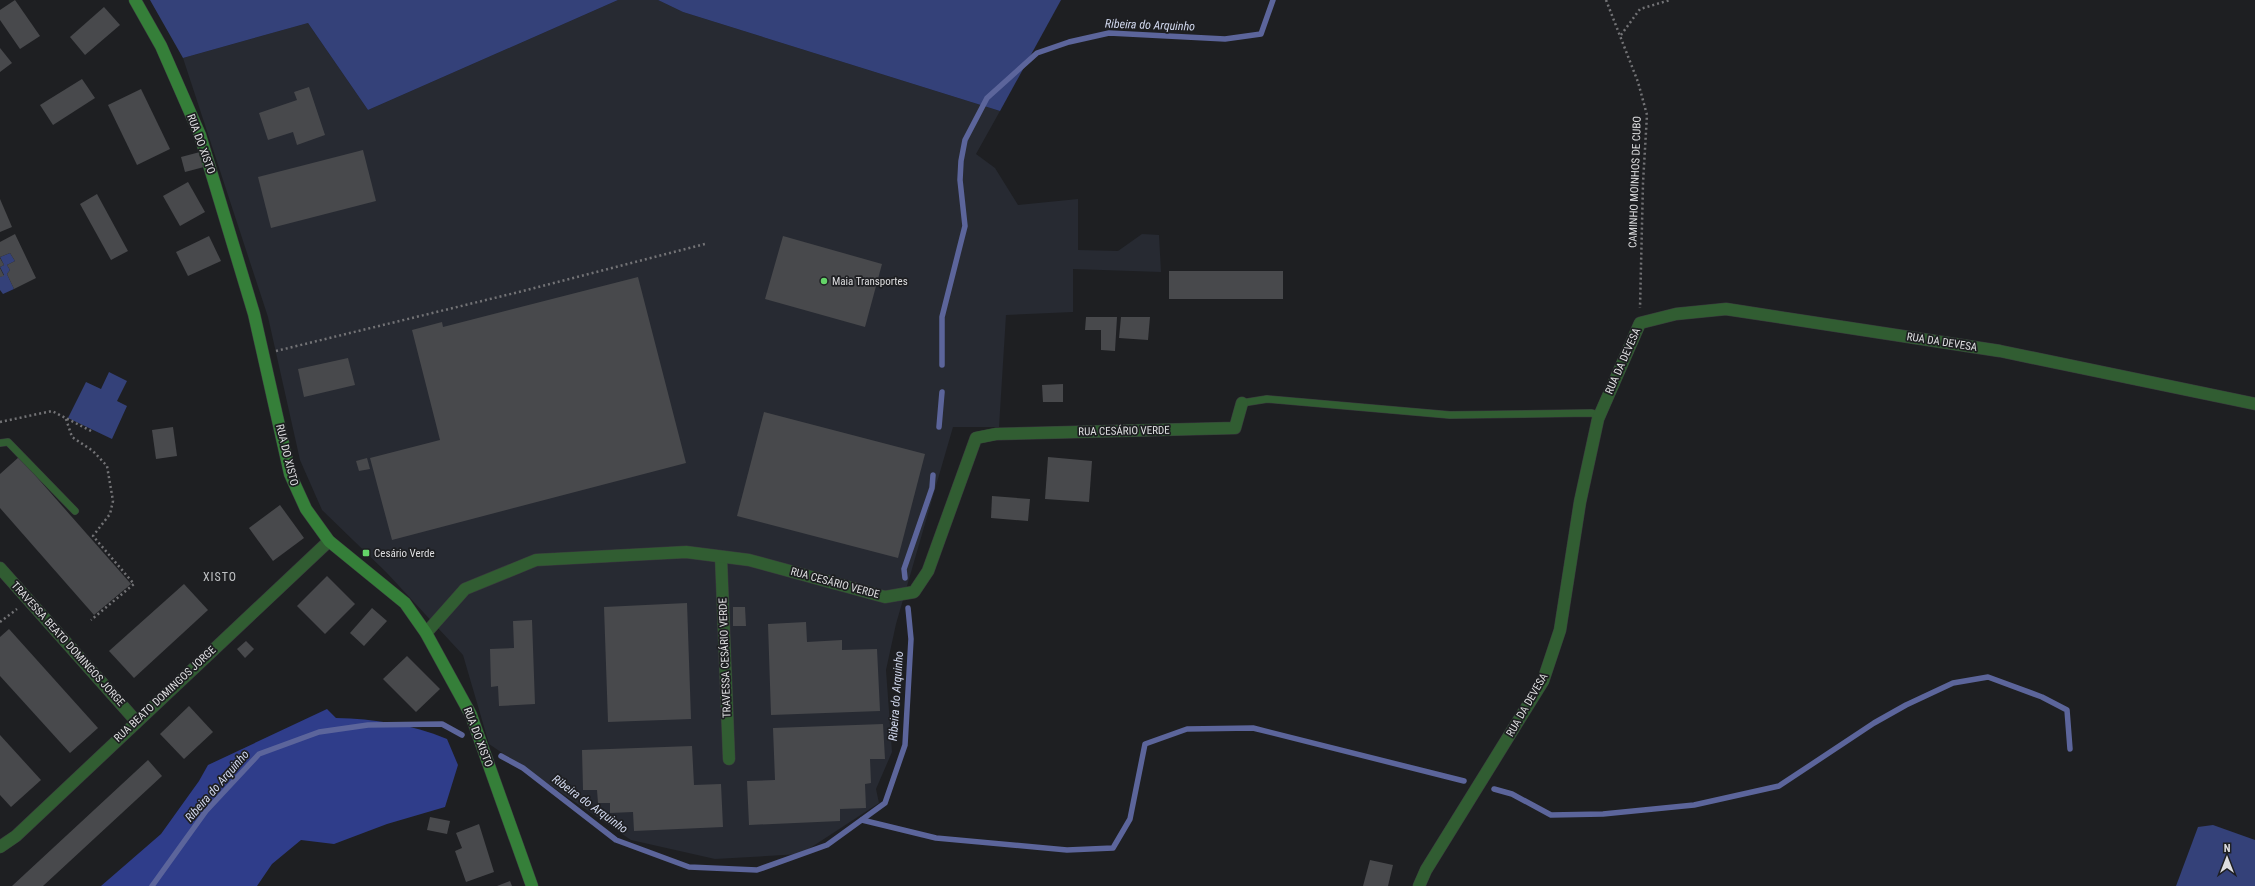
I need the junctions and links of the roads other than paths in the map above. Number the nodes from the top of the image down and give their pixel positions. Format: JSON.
{"nodes":[{"id":1,"x":135,"y":0,"type":"edge"},
{"id":2,"x":1242,"y":403,"type":"joint"},
{"id":3,"x":2255,"y":404,"type":"edge"},
{"id":4,"x":1599,"y":415,"type":"junction"},
{"id":5,"x":0,"y":443,"type":"edge"},
{"id":6,"x":75,"y":511,"type":"dead end"},
{"id":7,"x":329,"y":541,"type":"junction"},
{"id":8,"x":721,"y":556,"type":"junction"},
{"id":9,"x":0,"y":568,"type":"edge"},
{"id":10,"x":426,"y":633,"type":"junction"},
{"id":11,"x":136,"y":721,"type":"junction"},
{"id":12,"x":729,"y":759,"type":"dead end"},
{"id":13,"x":0,"y":847,"type":"edge"},
{"id":14,"x":532,"y":886,"type":"edge"},
{"id":15,"x":1419,"y":886,"type":"edge"}],
"edges":[{"from":1,"to":7,"type":"street","name":"RUA DO XISTO"},
{"from":2,"to":4,"type":"lane"},
{"from":2,"to":8,"type":"street","name":"RUA CESÁRIO VERDE"},
{"from":3,"to":4,"type":"street","name":"RUA DA DEVESA"},
{"from":4,"to":15,"type":"street","name":"RUA DA DEVESA"},
{"from":5,"to":6,"type":"lane"},
{"from":7,"to":10,"type":"street","name":"RUA DO XISTO"},
{"from":7,"to":11,"type":"street","name":"RUA BEATO DOMINGOS JORGE"},
{"from":8,"to":10,"type":"street","name":"RUA CESÁRIO VERDE"},
{"from":8,"to":12,"type":"street","name":"TRAVESSA CESÁRIO VERDE"},
{"from":9,"to":11,"type":"street","name":"TRAVESSA BEATO DOMINGOS JORGE"},
{"from":10,"to":14,"type":"street","name":"RUA DO XISTO"},
{"from":11,"to":13,"type":"street","name":"RUA BEATO DOMINGOS JORGE"}]}
